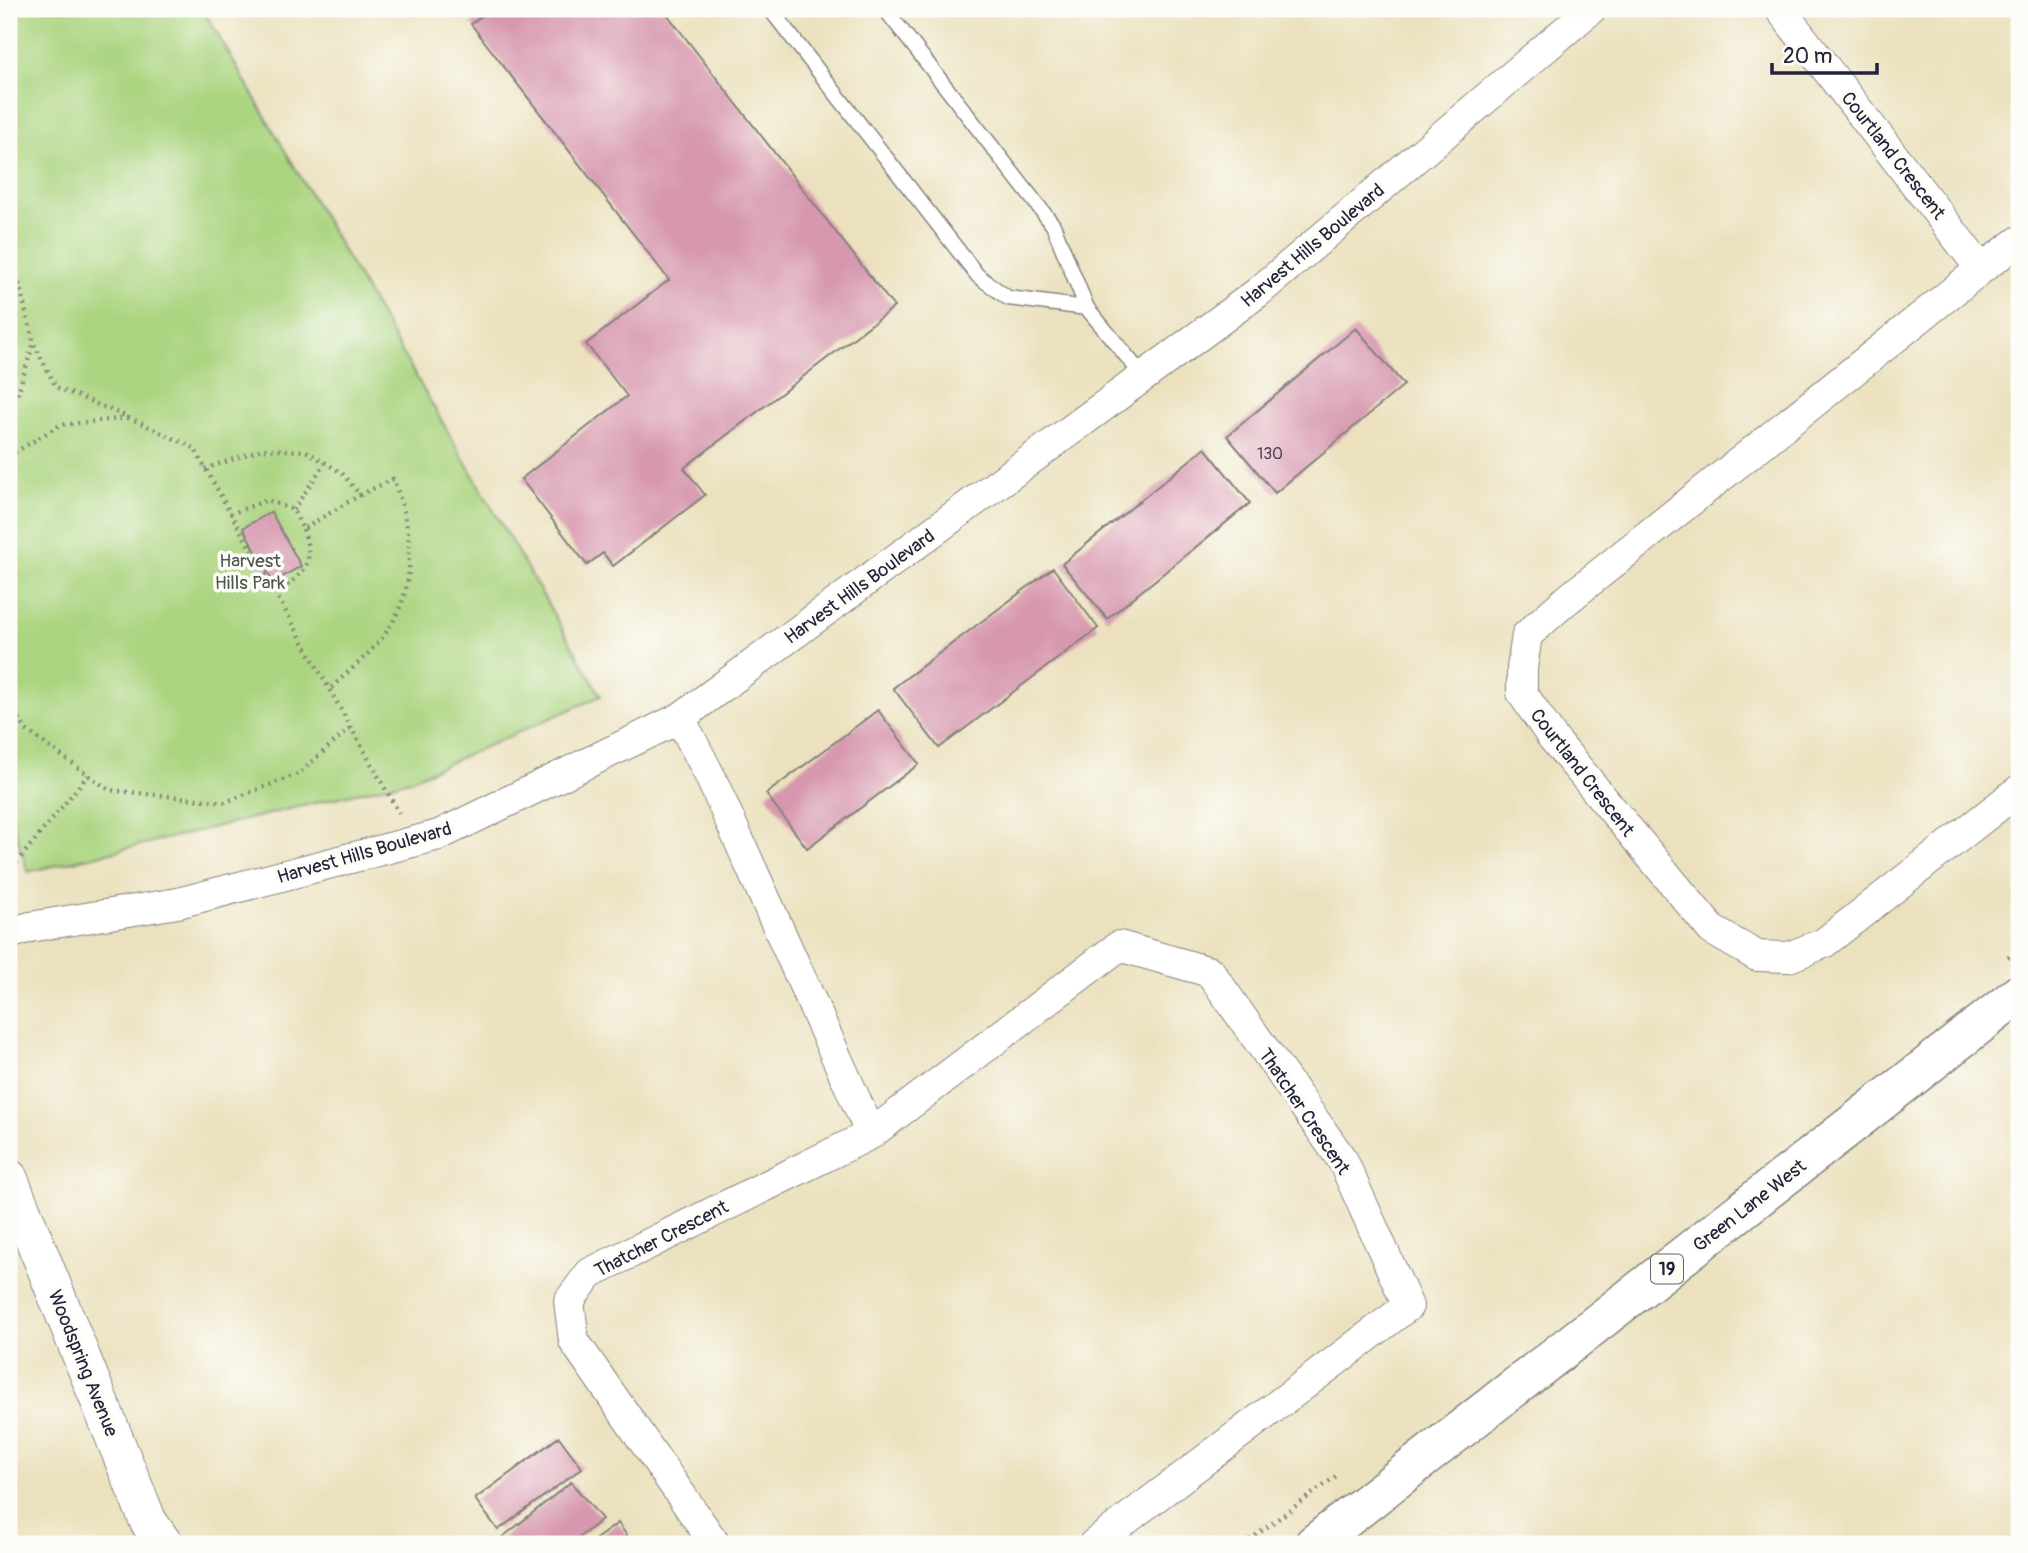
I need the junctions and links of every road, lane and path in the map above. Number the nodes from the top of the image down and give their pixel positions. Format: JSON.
{"nodes":[{"id":1,"x":770,"y":9,"type":"edge"},
{"id":2,"x":885,"y":9,"type":"edge"},
{"id":3,"x":1591,"y":9,"type":"edge"},
{"id":4,"x":1780,"y":9,"type":"edge"},
{"id":5,"x":2019,"y":241,"type":"edge"},
{"id":6,"x":9,"y":265,"type":"edge"},
{"id":7,"x":1981,"y":268,"type":"junction"},
{"id":8,"x":1087,"y":308,"type":"junction"},
{"id":9,"x":34,"y":344,"type":"junction"},
{"id":10,"x":1143,"y":376,"type":"junction"},
{"id":11,"x":130,"y":418,"type":"junction"},
{"id":12,"x":9,"y":421,"type":"edge"},
{"id":13,"x":9,"y":456,"type":"edge"},
{"id":14,"x":325,"y":463,"type":"junction"},
{"id":15,"x":205,"y":469,"type":"junction"},
{"id":16,"x":360,"y":495,"type":"junction"},
{"id":17,"x":293,"y":510,"type":"junction"},
{"id":18,"x":230,"y":514,"type":"junction"},
{"id":19,"x":303,"y":529,"type":"junction"},
{"id":20,"x":276,"y":594,"type":"junction"},
{"id":21,"x":329,"y":690,"type":"junction"},
{"id":22,"x":9,"y":700,"type":"edge"},
{"id":23,"x":680,"y":718,"type":"junction"},
{"id":24,"x":350,"y":728,"type":"junction"},
{"id":25,"x":88,"y":775,"type":"junction"},
{"id":26,"x":2019,"y":790,"type":"edge"},
{"id":27,"x":415,"y":841,"type":"junction"},
{"id":28,"x":12,"y":868,"type":"dead end"},
{"id":29,"x":9,"y":934,"type":"edge"},
{"id":30,"x":2019,"y":994,"type":"edge"},
{"id":31,"x":871,"y":1134,"type":"junction"},
{"id":32,"x":9,"y":1178,"type":"edge"},
{"id":33,"x":164,"y":1544,"type":"edge"},
{"id":34,"x":715,"y":1544,"type":"edge"},
{"id":35,"x":1094,"y":1544,"type":"edge"},
{"id":36,"x":1314,"y":1544,"type":"edge"}],
"edges":[{"from":1,"to":8,"type":"lane"},
{"from":2,"to":8,"type":"lane"},
{"from":3,"to":10,"type":"street","name":"Harvest Hills Boulevard"},
{"from":4,"to":7,"type":"street","name":"Courtland Crescent"},
{"from":5,"to":7,"type":"street","name":"Courtland Crescent"},
{"from":6,"to":9,"type":"path"},
{"from":7,"to":26,"type":"street","name":"Courtland Crescent"},
{"from":8,"to":10,"type":"lane"},
{"from":9,"to":11,"type":"path"},
{"from":9,"to":12,"type":"path"},
{"from":10,"to":23,"type":"street","name":"Harvest Hills Boulevard"},
{"from":11,"to":13,"type":"path"},
{"from":11,"to":15,"type":"path"},
{"from":14,"to":15,"type":"path"},
{"from":14,"to":16,"type":"path"},
{"from":14,"to":17,"type":"path"},
{"from":15,"to":18,"type":"path"},
{"from":16,"to":19,"type":"path"},
{"from":16,"to":21,"type":"path"},
{"from":17,"to":18,"type":"path"},
{"from":17,"to":19,"type":"path"},
{"from":18,"to":20,"type":"path"},
{"from":19,"to":20,"type":"path"},
{"from":20,"to":21,"type":"path"},
{"from":21,"to":24,"type":"path"},
{"from":22,"to":25,"type":"path"},
{"from":23,"to":27,"type":"street","name":"Harvest Hills Boulevard"},
{"from":23,"to":31,"type":"street"},
{"from":24,"to":25,"type":"path"},
{"from":24,"to":27,"type":"path"},
{"from":25,"to":28,"type":"path"},
{"from":27,"to":29,"type":"street","name":"Harvest Hills Boulevard"},
{"from":30,"to":36,"type":"main road","name":"Green Lane West","number":"19"},
{"from":31,"to":34,"type":"street","name":"Thatcher Crescent"},
{"from":31,"to":35,"type":"street","name":"Thatcher Crescent"},
{"from":32,"to":33,"type":"street","name":"Woodspring Avenue"}]}
